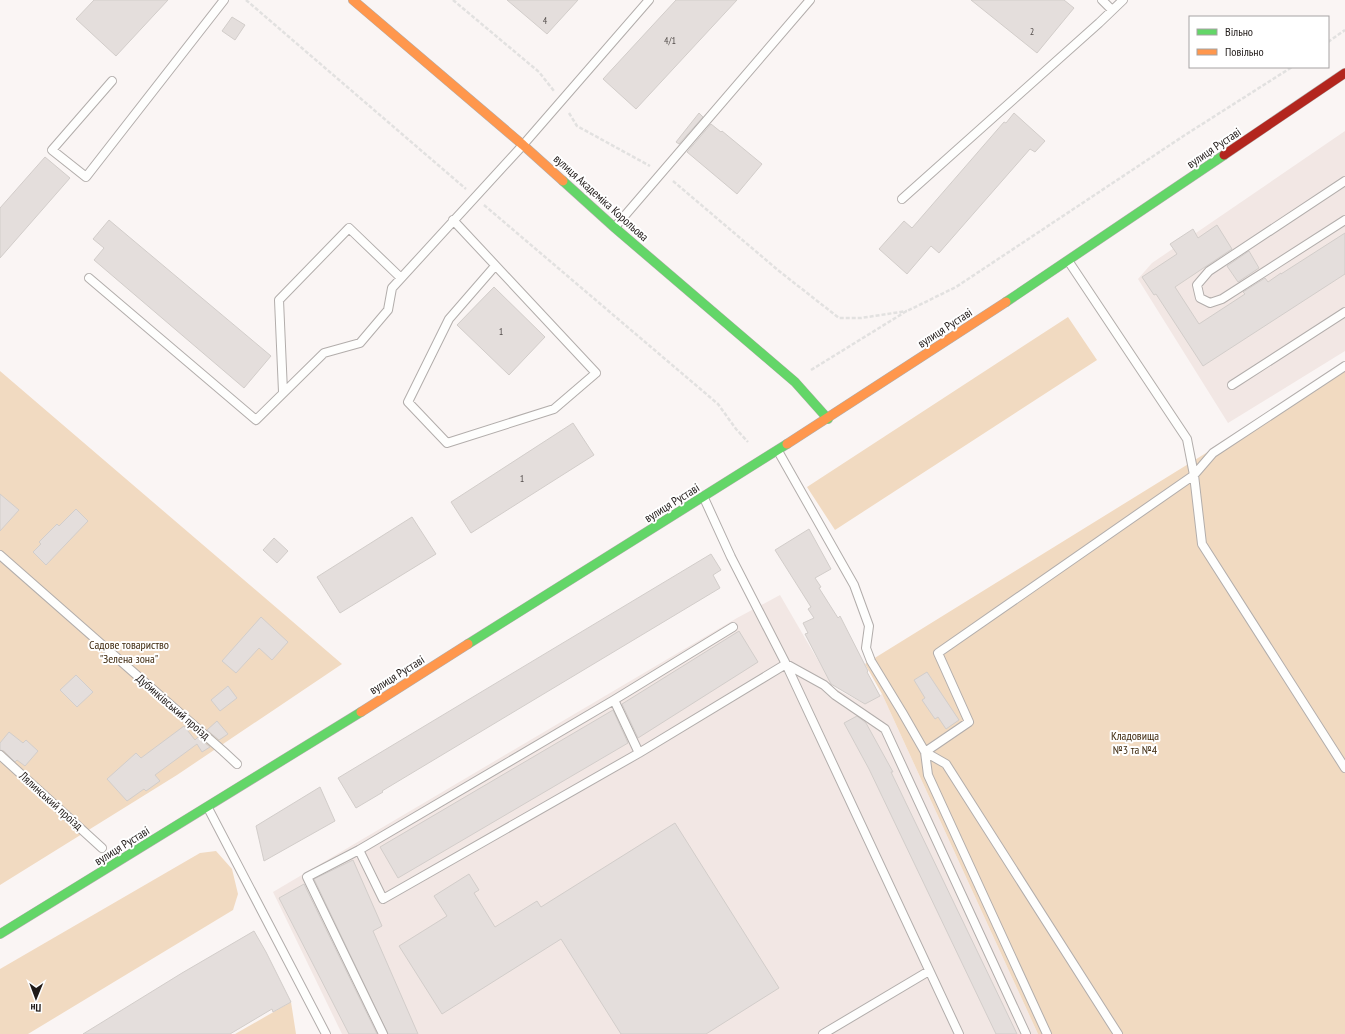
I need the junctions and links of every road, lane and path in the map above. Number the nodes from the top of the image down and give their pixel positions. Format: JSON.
{"nodes":[{"id":1,"x":224,"y":0,"type":"edge"},
{"id":2,"x":353,"y":0,"type":"edge"},
{"id":3,"x":649,"y":0,"type":"edge"},
{"id":4,"x":810,"y":0,"type":"edge"},
{"id":5,"x":1102,"y":0,"type":"edge"},
{"id":6,"x":1123,"y":0,"type":"edge"},
{"id":7,"x":1112,"y":10,"type":"junction"},
{"id":8,"x":1345,"y":30,"type":"edge"},
{"id":9,"x":1329,"y":41,"type":"edge"},
{"id":10,"x":1290,"y":68,"type":"edge"},
{"id":11,"x":1345,"y":73,"type":"edge"},
{"id":12,"x":112,"y":81,"type":"dead end"},
{"id":13,"x":522,"y":145,"type":"junction"},
{"id":14,"x":1345,"y":181,"type":"edge"},
{"id":15,"x":902,"y":199,"type":"dead end"},
{"id":16,"x":453,"y":220,"type":"junction"},
{"id":17,"x":1345,"y":220,"type":"edge"},
{"id":18,"x":615,"y":228,"type":"junction"},
{"id":19,"x":1068,"y":261,"type":"junction"},
{"id":20,"x":495,"y":266,"type":"junction"},
{"id":21,"x":89,"y":278,"type":"dead end"},
{"id":22,"x":400,"y":278,"type":"junction"},
{"id":23,"x":1345,"y":312,"type":"edge"},
{"id":24,"x":1345,"y":366,"type":"edge"},
{"id":25,"x":811,"y":370,"type":"dead end"},
{"id":26,"x":1232,"y":385,"type":"dead end"},
{"id":27,"x":283,"y":392,"type":"junction"},
{"id":28,"x":718,"y":404,"type":"dead end"},
{"id":29,"x":828,"y":419,"type":"junction"},
{"id":30,"x":748,"y":442,"type":"dead end"},
{"id":31,"x":778,"y":451,"type":"junction"},
{"id":32,"x":1194,"y":475,"type":"junction"},
{"id":33,"x":703,"y":498,"type":"junction"},
{"id":34,"x":0,"y":555,"type":"edge"},
{"id":35,"x":733,"y":627,"type":"dead end"},
{"id":36,"x":786,"y":664,"type":"junction"},
{"id":37,"x":614,"y":700,"type":"junction"},
{"id":38,"x":639,"y":752,"type":"junction"},
{"id":39,"x":925,"y":752,"type":"junction"},
{"id":40,"x":0,"y":756,"type":"edge"},
{"id":41,"x":237,"y":764,"type":"dead end"},
{"id":42,"x":1345,"y":768,"type":"edge"},
{"id":43,"x":208,"y":807,"type":"junction"},
{"id":44,"x":102,"y":848,"type":"dead end"},
{"id":45,"x":359,"y":850,"type":"junction"},
{"id":46,"x":0,"y":934,"type":"edge"},
{"id":47,"x":928,"y":971,"type":"junction"},
{"id":48,"x":326,"y":1034,"type":"edge"},
{"id":49,"x":383,"y":1034,"type":"edge"},
{"id":50,"x":823,"y":1034,"type":"edge"},
{"id":51,"x":958,"y":1034,"type":"edge"},
{"id":52,"x":1026,"y":1034,"type":"edge"},
{"id":53,"x":1047,"y":1034,"type":"edge"},
{"id":54,"x":1118,"y":1034,"type":"edge"}],
"edges":[{"from":1,"to":12,"type":"lane"},
{"from":2,"to":13,"type":"main road","name":"вулиця Академіка Корольова"},
{"from":3,"to":13,"type":"lane"},
{"from":4,"to":18,"type":"lane"},
{"from":5,"to":7,"type":"lane"},
{"from":6,"to":7,"type":"lane"},
{"from":7,"to":15,"type":"lane"},
{"from":8,"to":9,"type":"path"},
{"from":10,"to":25,"type":"path"},
{"from":11,"to":19,"type":"main road","name":"вулиця Руставі"},
{"from":13,"to":16,"type":"lane"},
{"from":13,"to":18,"type":"main road","name":"вулиця Академіка Корольова"},
{"from":14,"to":17,"type":"lane"},
{"from":16,"to":20,"type":"lane"},
{"from":16,"to":22,"type":"lane"},
{"from":18,"to":29,"type":"main road","name":"вулиця Академіка Корольова"},
{"from":19,"to":29,"type":"main road","name":"вулиця Руставі"},
{"from":19,"to":32,"type":"lane"},
{"from":20,"to":20,"type":"lane"},
{"from":21,"to":27,"type":"lane"},
{"from":22,"to":27,"type":"lane"},
{"from":22,"to":27,"type":"lane"},
{"from":23,"to":26,"type":"lane"},
{"from":24,"to":32,"type":"lane"},
{"from":28,"to":30,"type":"path"},
{"from":29,"to":31,"type":"main road","name":"вулиця Руставі"},
{"from":31,"to":33,"type":"main road","name":"вулиця Руставі"},
{"from":31,"to":39,"type":"lane"},
{"from":32,"to":39,"type":"lane"},
{"from":32,"to":42,"type":"lane"},
{"from":33,"to":36,"type":"lane"},
{"from":33,"to":43,"type":"main road","name":"вулиця Руставі"},
{"from":34,"to":41,"type":"lane","name":"Дубинківський проїзд"},
{"from":35,"to":37,"type":"lane"},
{"from":36,"to":38,"type":"lane"},
{"from":36,"to":47,"type":"lane"},
{"from":36,"to":52,"type":"lane"},
{"from":37,"to":38,"type":"lane"},
{"from":37,"to":45,"type":"lane"},
{"from":38,"to":45,"type":"lane"},
{"from":39,"to":53,"type":"lane"},
{"from":39,"to":54,"type":"lane"},
{"from":40,"to":44,"type":"lane","name":"Лялинський проїзд"},
{"from":43,"to":46,"type":"main road","name":"вулиця Руставі"},
{"from":43,"to":48,"type":"lane"},
{"from":45,"to":49,"type":"lane"},
{"from":47,"to":50,"type":"lane"},
{"from":47,"to":51,"type":"lane"}]}
